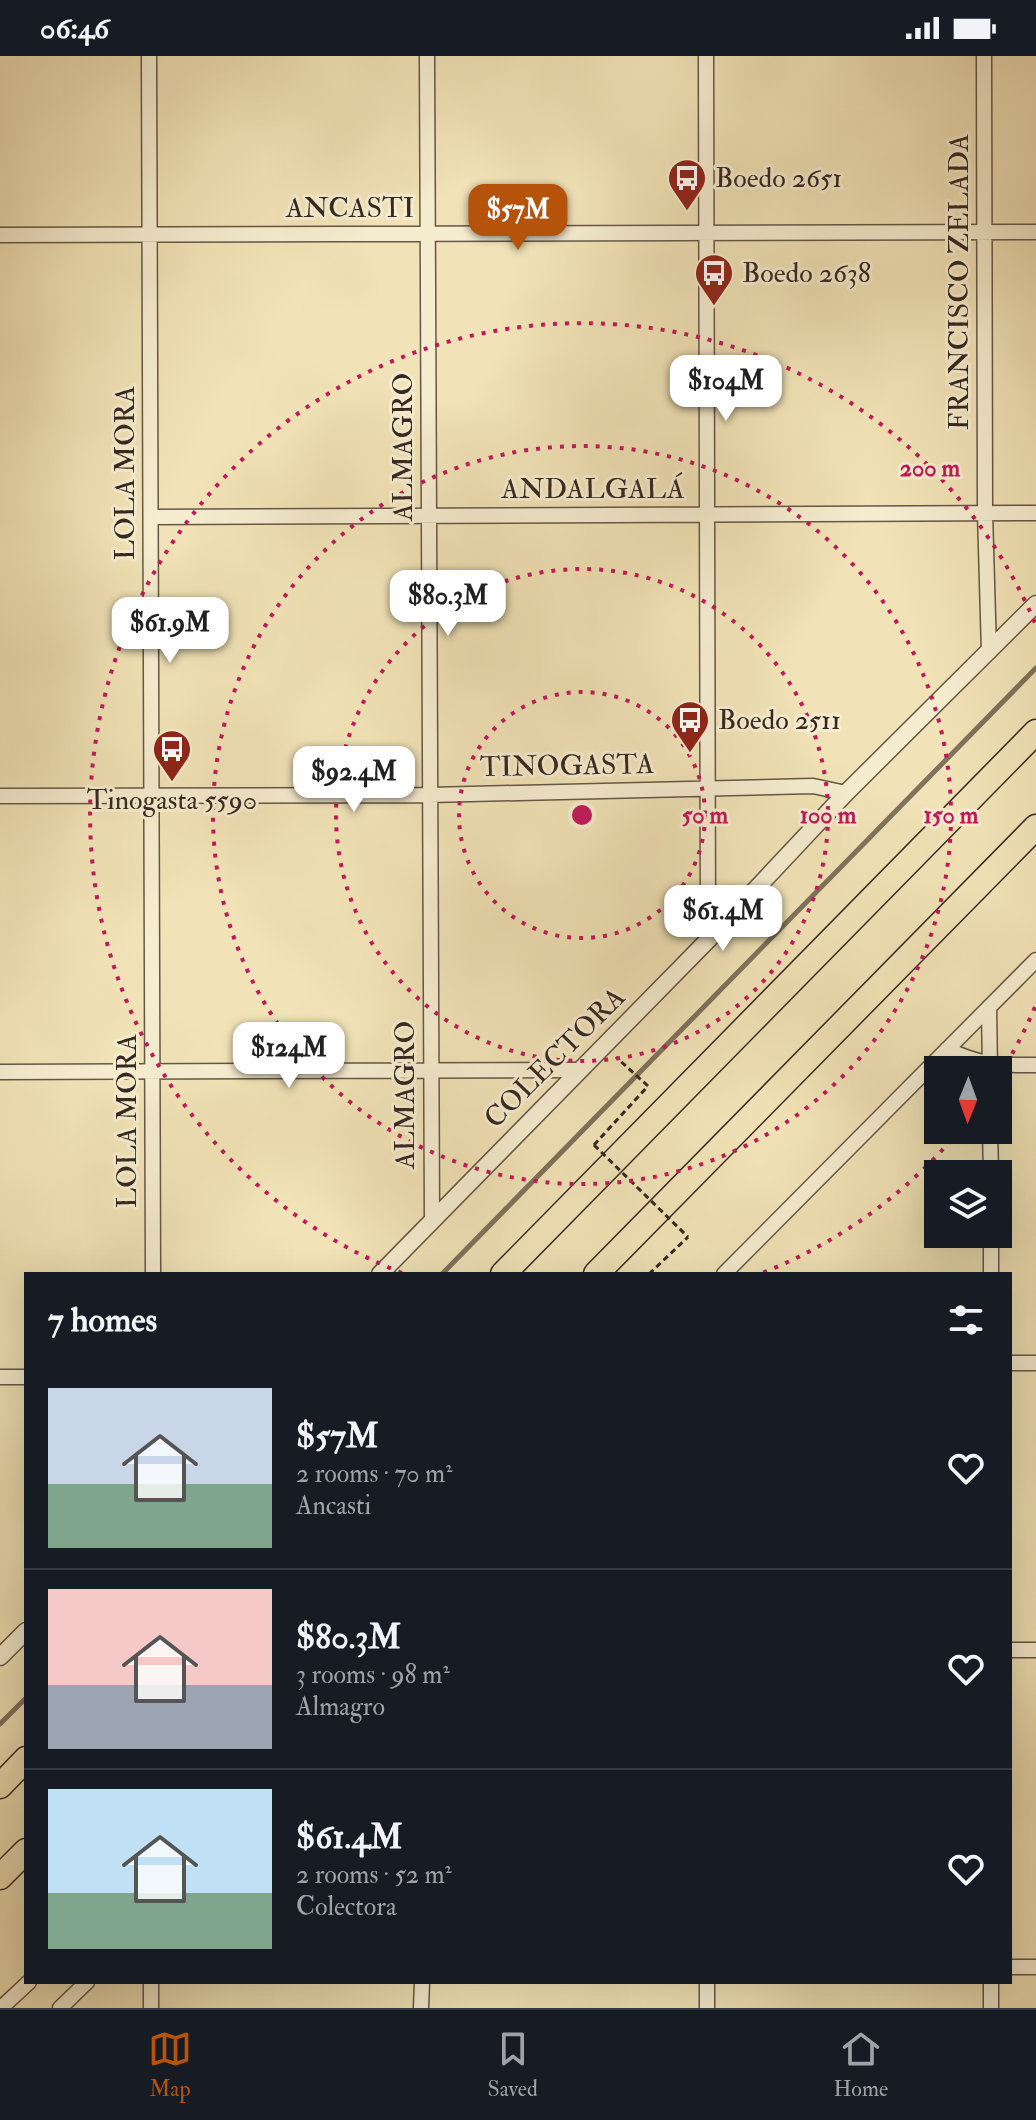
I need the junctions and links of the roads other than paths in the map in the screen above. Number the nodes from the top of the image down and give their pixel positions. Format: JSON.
{"nodes":[{"id":1,"x":149,"y":56,"type":"edge"},
{"id":2,"x":427,"y":56,"type":"edge"},
{"id":3,"x":706,"y":56,"type":"edge"},
{"id":4,"x":984,"y":56,"type":"edge"},
{"id":5,"x":985,"y":231,"type":"junction"},
{"id":6,"x":1036,"y":232,"type":"edge"},
{"id":7,"x":428,"y":233,"type":"junction"},
{"id":8,"x":706,"y":233,"type":"junction"},
{"id":9,"x":0,"y":235,"type":"edge"},
{"id":10,"x":150,"y":235,"type":"junction"},
{"id":11,"x":985,"y":513,"type":"junction"},
{"id":12,"x":1036,"y":513,"type":"edge"},
{"id":13,"x":429,"y":515,"type":"junction"},
{"id":14,"x":707,"y":515,"type":"junction"},
{"id":15,"x":151,"y":517,"type":"junction"},
{"id":16,"x":1036,"y":604,"type":"edge"},
{"id":17,"x":989,"y":652,"type":"junction"},
{"id":18,"x":1036,"y":732,"type":"edge"},
{"id":19,"x":707,"y":790,"type":"junction"},
{"id":20,"x":846,"y":793,"type":"junction"},
{"id":21,"x":430,"y":795,"type":"junction"},
{"id":22,"x":0,"y":796,"type":"edge"},
{"id":23,"x":152,"y":796,"type":"junction"},
{"id":24,"x":1036,"y":827,"type":"edge"},
{"id":25,"x":708,"y":940,"type":"junction"},
{"id":26,"x":1036,"y":960,"type":"edge"},
{"id":27,"x":989,"y":1007,"type":"junction"},
{"id":28,"x":947,"y":1049,"type":"junction"},
{"id":29,"x":961,"y":1056,"type":"edge"},
{"id":30,"x":990,"y":1056,"type":"edge"},
{"id":31,"x":1036,"y":1065,"type":"edge"},
{"id":32,"x":1012,"y":1067,"type":"edge"},
{"id":33,"x":431,"y":1070,"type":"junction"},
{"id":34,"x":578,"y":1070,"type":"junction"},
{"id":35,"x":153,"y":1071,"type":"junction"},
{"id":36,"x":0,"y":1072,"type":"edge"},
{"id":37,"x":432,"y":1221,"type":"junction"},
{"id":38,"x":991,"y":1248,"type":"edge"},
{"id":39,"x":153,"y":1272,"type":"edge"},
{"id":40,"x":382,"y":1272,"type":"edge"},
{"id":41,"x":505,"y":1272,"type":"edge"},
{"id":42,"x":598,"y":1272,"type":"edge"},
{"id":43,"x":726,"y":1272,"type":"edge"},
{"id":44,"x":991,"y":1272,"type":"edge"},
{"id":45,"x":1012,"y":1363,"type":"edge"},
{"id":46,"x":1036,"y":1363,"type":"edge"},
{"id":47,"x":0,"y":1377,"type":"edge"},
{"id":48,"x":24,"y":1377,"type":"edge"},
{"id":49,"x":24,"y":1633,"type":"edge"},
{"id":50,"x":1012,"y":1650,"type":"edge"},
{"id":51,"x":1036,"y":1650,"type":"edge"},
{"id":52,"x":0,"y":1657,"type":"edge"},
{"id":53,"x":24,"y":1761,"type":"edge"},
{"id":54,"x":0,"y":1786,"type":"edge"},
{"id":55,"x":24,"y":1853,"type":"edge"},
{"id":56,"x":0,"y":1877,"type":"edge"},
{"id":57,"x":1012,"y":1967,"type":"edge"},
{"id":58,"x":1036,"y":1967,"type":"edge"},
{"id":59,"x":27,"y":1984,"type":"edge"},
{"id":60,"x":85,"y":1984,"type":"edge"},
{"id":61,"x":151,"y":1984,"type":"edge"},
{"id":62,"x":422,"y":1984,"type":"edge"},
{"id":63,"x":707,"y":1984,"type":"edge"},
{"id":64,"x":991,"y":1984,"type":"edge"},
{"id":65,"x":1,"y":2008,"type":"edge"},
{"id":66,"x":60,"y":2008,"type":"edge"},
{"id":67,"x":151,"y":2008,"type":"edge"},
{"id":68,"x":421,"y":2008,"type":"edge"},
{"id":69,"x":707,"y":2008,"type":"edge"},
{"id":70,"x":991,"y":2008,"type":"edge"}],
"edges":[{"from":1,"to":10,"type":"street","name":"LOLA MORA"},
{"from":2,"to":7,"type":"street","name":"ALMAGRO"},
{"from":3,"to":8,"type":"street"},
{"from":4,"to":5,"type":"street","name":"FRANCISCO ZELADA"},
{"from":5,"to":6,"type":"street","name":"ANCASTI"},
{"from":5,"to":8,"type":"street","name":"ANCASTI"},
{"from":5,"to":11,"type":"street","name":"FRANCISCO ZELADA"},
{"from":7,"to":8,"type":"street","name":"ANCASTI"},
{"from":7,"to":10,"type":"street","name":"ANCASTI"},
{"from":7,"to":13,"type":"street","name":"ALMAGRO"},
{"from":8,"to":14,"type":"street"},
{"from":9,"to":10,"type":"street","name":"ANCASTI"},
{"from":10,"to":15,"type":"street","name":"LOLA MORA"},
{"from":11,"to":12,"type":"street","name":"ANDALGALÁ"},
{"from":11,"to":14,"type":"street","name":"ANDALGALÁ"},
{"from":11,"to":17,"type":"street","name":"FRANCISCO ZELADA"},
{"from":13,"to":14,"type":"street","name":"ANDALGALÁ"},
{"from":13,"to":15,"type":"street","name":"ANDALGALÁ"},
{"from":13,"to":21,"type":"street","name":"ALMAGRO"},
{"from":14,"to":19,"type":"street"},
{"from":15,"to":23,"type":"street","name":"LOLA MORA"},
{"from":16,"to":17,"type":"street","name":"COLECTORA"},
{"from":17,"to":20,"type":"street","name":"COLECTORA"},
{"from":18,"to":41,"type":"highway"},
{"from":19,"to":20,"type":"street","name":"TINOGASTA"},
{"from":19,"to":21,"type":"street","name":"TINOGASTA"},
{"from":19,"to":25,"type":"street"},
{"from":20,"to":25,"type":"street","name":"COLECTORA"},
{"from":21,"to":23,"type":"street","name":"TINOGASTA"},
{"from":21,"to":33,"type":"street","name":"ALMAGRO"},
{"from":22,"to":23,"type":"street","name":"TINOGASTA"},
{"from":23,"to":35,"type":"street","name":"LOLA MORA"},
{"from":24,"to":42,"type":"highway"},
{"from":25,"to":34,"type":"street","name":"COLECTORA"},
{"from":26,"to":27,"type":"street"},
{"from":27,"to":28,"type":"street"},
{"from":27,"to":30,"type":"street"},
{"from":28,"to":29,"type":"street"},
{"from":28,"to":43,"type":"street"},
{"from":31,"to":32,"type":"street"},
{"from":33,"to":34,"type":"street"},
{"from":33,"to":35,"type":"street"},
{"from":33,"to":37,"type":"street","name":"ALMAGRO"},
{"from":34,"to":37,"type":"street","name":"COLECTORA"},
{"from":35,"to":36,"type":"street"},
{"from":35,"to":39,"type":"street","name":"LOLA MORA"},
{"from":37,"to":40,"type":"street","name":"COLECTORA"},
{"from":38,"to":44,"type":"street"},
{"from":45,"to":46,"type":"street"},
{"from":47,"to":48,"type":"street"},
{"from":49,"to":52,"type":"street"},
{"from":50,"to":51,"type":"street"},
{"from":53,"to":54,"type":"highway"},
{"from":55,"to":56,"type":"highway"},
{"from":57,"to":58,"type":"street"},
{"from":59,"to":65,"type":"street"},
{"from":60,"to":66,"type":"street"},
{"from":61,"to":67,"type":"street"},
{"from":62,"to":68,"type":"street"},
{"from":63,"to":69,"type":"street"},
{"from":64,"to":70,"type":"street"}]}
